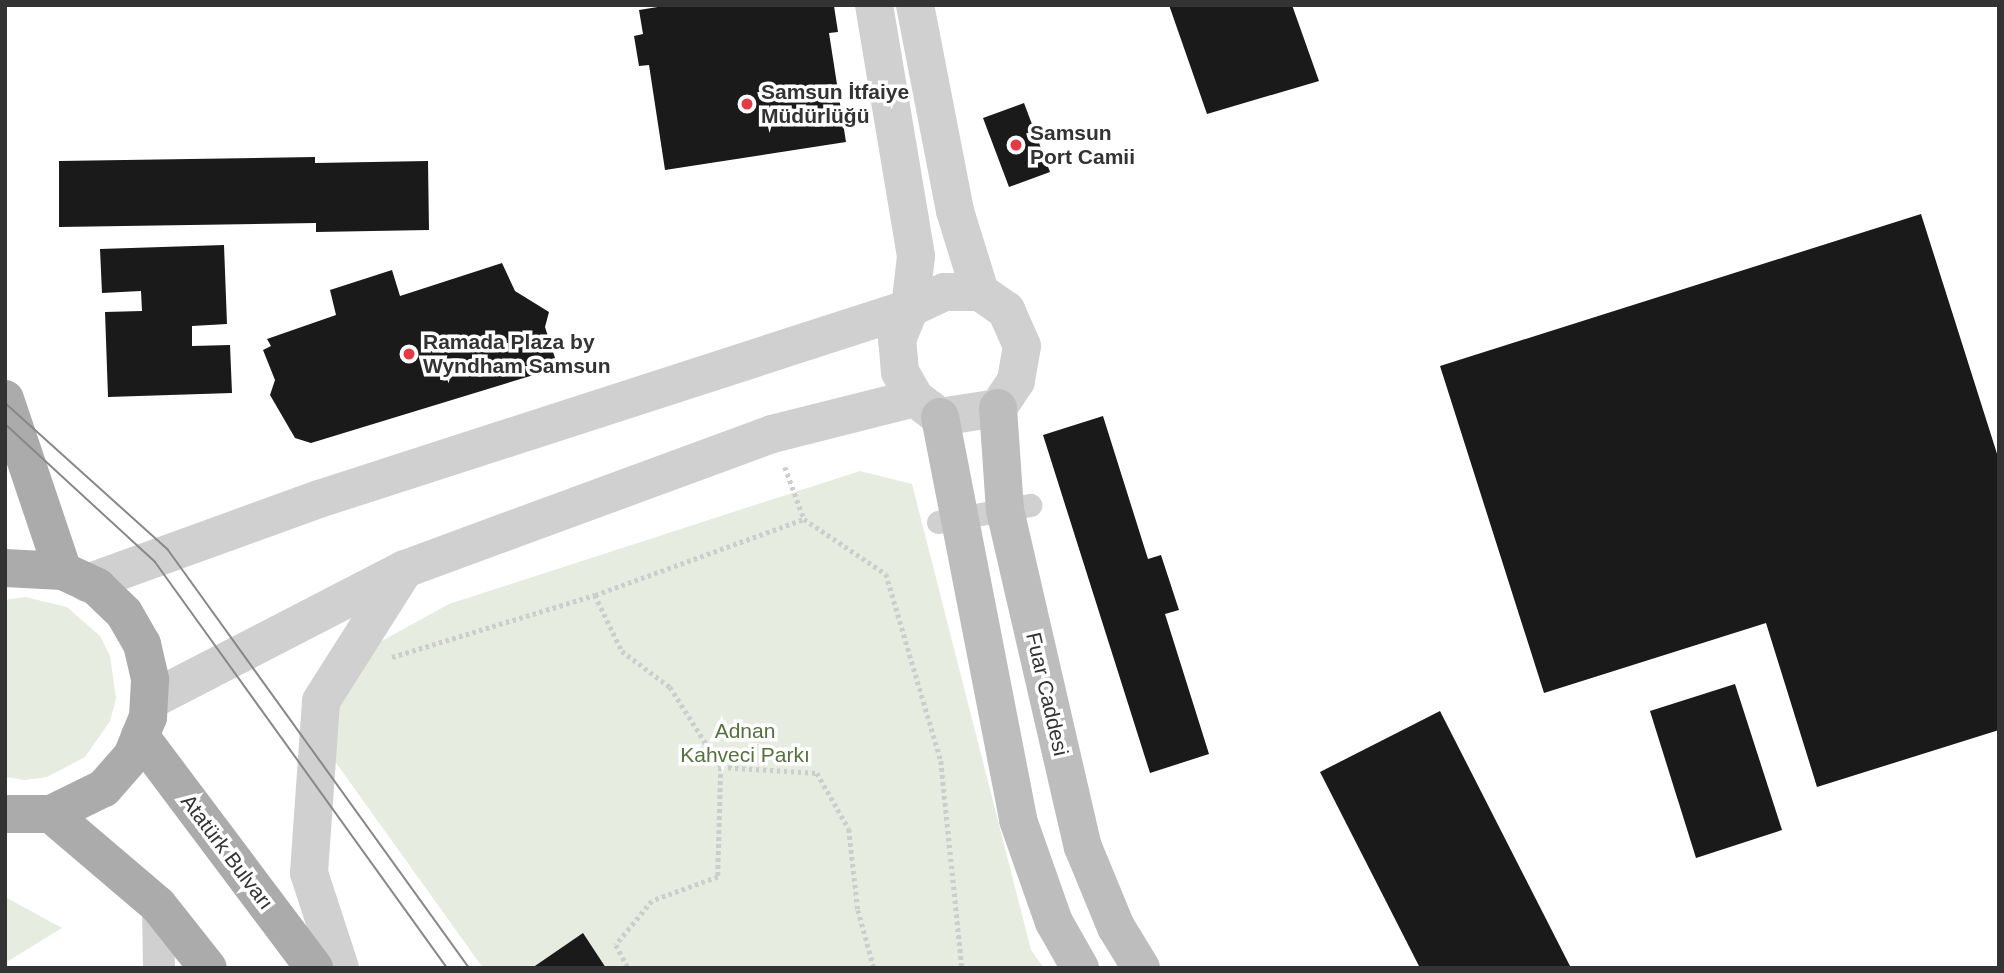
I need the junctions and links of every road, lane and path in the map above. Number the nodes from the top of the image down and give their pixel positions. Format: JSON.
{"nodes":[{"id":1,"x":874,"y":5,"type":"edge"},
{"id":2,"x":915,"y":5,"type":"edge"},
{"id":3,"x":980,"y":292,"type":"junction"},
{"id":4,"x":911,"y":309,"type":"junction"},
{"id":5,"x":5,"y":398,"type":"edge"},
{"id":6,"x":927,"y":407,"type":"junction"},
{"id":7,"x":998,"y":408,"type":"junction"},
{"id":8,"x":772,"y":433,"type":"junction"},
{"id":9,"x":1018,"y":508,"type":"junction"},
{"id":10,"x":804,"y":519,"type":"junction"},
{"id":11,"x":950,"y":520,"type":"junction"},
{"id":12,"x":5,"y":568,"type":"edge"},
{"id":13,"x":405,"y":569,"type":"junction"},
{"id":14,"x":75,"y":577,"type":"junction"},
{"id":15,"x":595,"y":595,"type":"junction"},
{"id":16,"x":387,"y":659,"type":"dead end"},
{"id":17,"x":144,"y":719,"type":"junction"},
{"id":18,"x":721,"y":767,"type":"junction"},
{"id":19,"x":5,"y":814,"type":"edge"},
{"id":20,"x":51,"y":814,"type":"junction"},
{"id":21,"x":158,"y":905,"type":"junction"},
{"id":22,"x":159,"y":968,"type":"edge"},
{"id":23,"x":208,"y":968,"type":"edge"},
{"id":24,"x":314,"y":968,"type":"edge"},
{"id":25,"x":340,"y":968,"type":"edge"},
{"id":26,"x":628,"y":968,"type":"edge"},
{"id":27,"x":874,"y":968,"type":"edge"},
{"id":28,"x":962,"y":968,"type":"edge"},
{"id":29,"x":1080,"y":968,"type":"edge"},
{"id":30,"x":1141,"y":968,"type":"edge"}],
"edges":[{"from":1,"to":4,"type":"street"},
{"from":2,"to":3,"type":"street"},
{"from":3,"to":4,"type":"street"},
{"from":3,"to":7,"type":"street"},
{"from":4,"to":6,"type":"street"},
{"from":4,"to":14,"type":"street"},
{"from":5,"to":14,"type":"main road"},
{"from":6,"to":7,"type":"street"},
{"from":6,"to":8,"type":"street"},
{"from":6,"to":11,"type":"main road"},
{"from":7,"to":9,"type":"main road","name":"Fuar Caddesi"},
{"from":8,"to":10,"type":"path"},
{"from":8,"to":13,"type":"street"},
{"from":9,"to":11,"type":"street"},
{"from":9,"to":30,"type":"main road","name":"Fuar Caddesi"},
{"from":10,"to":15,"type":"path"},
{"from":10,"to":28,"type":"path"},
{"from":11,"to":29,"type":"main road"},
{"from":12,"to":14,"type":"main road"},
{"from":13,"to":17,"type":"street"},
{"from":13,"to":25,"type":"street"},
{"from":14,"to":17,"type":"main road"},
{"from":15,"to":16,"type":"path"},
{"from":15,"to":18,"type":"path"},
{"from":17,"to":20,"type":"main road"},
{"from":17,"to":24,"type":"main road","name":"Atatürk Bulvarı"},
{"from":18,"to":26,"type":"path"},
{"from":18,"to":27,"type":"path"},
{"from":19,"to":20,"type":"main road"},
{"from":20,"to":21,"type":"main road"},
{"from":21,"to":22,"type":"street"},
{"from":21,"to":23,"type":"main road"}]}
